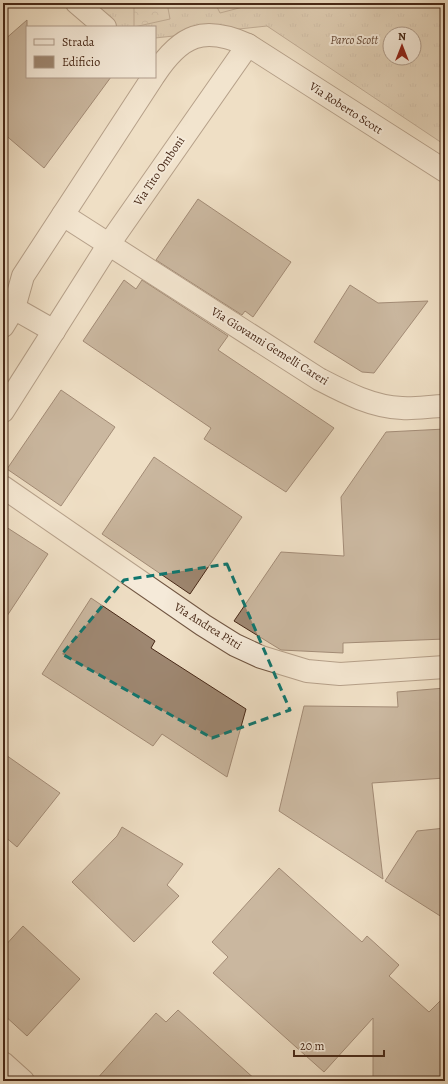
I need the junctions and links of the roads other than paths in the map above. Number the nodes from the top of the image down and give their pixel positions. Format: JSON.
{"nodes":[{"id":1,"x":77,"y":3,"type":"edge"},
{"id":2,"x":104,"y":26,"type":"edge"},
{"id":3,"x":248,"y":45,"type":"junction"},
{"id":4,"x":156,"y":71,"type":"edge"},
{"id":5,"x":151,"y":78,"type":"edge"},
{"id":6,"x":445,"y":171,"type":"edge"},
{"id":7,"x":63,"y":215,"type":"junction"},
{"id":8,"x":109,"y":244,"type":"junction"},
{"id":9,"x":7,"y":312,"type":"edge"},
{"id":10,"x":54,"y":330,"type":"junction"},
{"id":11,"x":445,"y":406,"type":"edge"},
{"id":12,"x":3,"y":411,"type":"edge"},
{"id":13,"x":3,"y":487,"type":"edge"},
{"id":14,"x":445,"y":668,"type":"edge"},
{"id":15,"x":3,"y":1063,"type":"edge"},
{"id":16,"x":24,"y":1081,"type":"edge"}],
"edges":[{"from":1,"to":2,"type":"street"},
{"from":3,"to":4,"type":"street","name":"Via Roberto Scott"},
{"from":3,"to":6,"type":"street","name":"Via Roberto Scott"},
{"from":3,"to":8,"type":"street","name":"Via Tito Omboni"},
{"from":5,"to":7,"type":"street"},
{"from":7,"to":8,"type":"street"},
{"from":7,"to":9,"type":"street"},
{"from":8,"to":10,"type":"street","name":"Via Tito Omboni"},
{"from":8,"to":11,"type":"street","name":"Via Giovanni Gemelli Careri"},
{"from":9,"to":10,"type":"street"},
{"from":10,"to":12,"type":"street","name":"Via Tito Omboni"},
{"from":13,"to":14,"type":"street","name":"Via Andrea Pitti"},
{"from":15,"to":16,"type":"street"}]}
